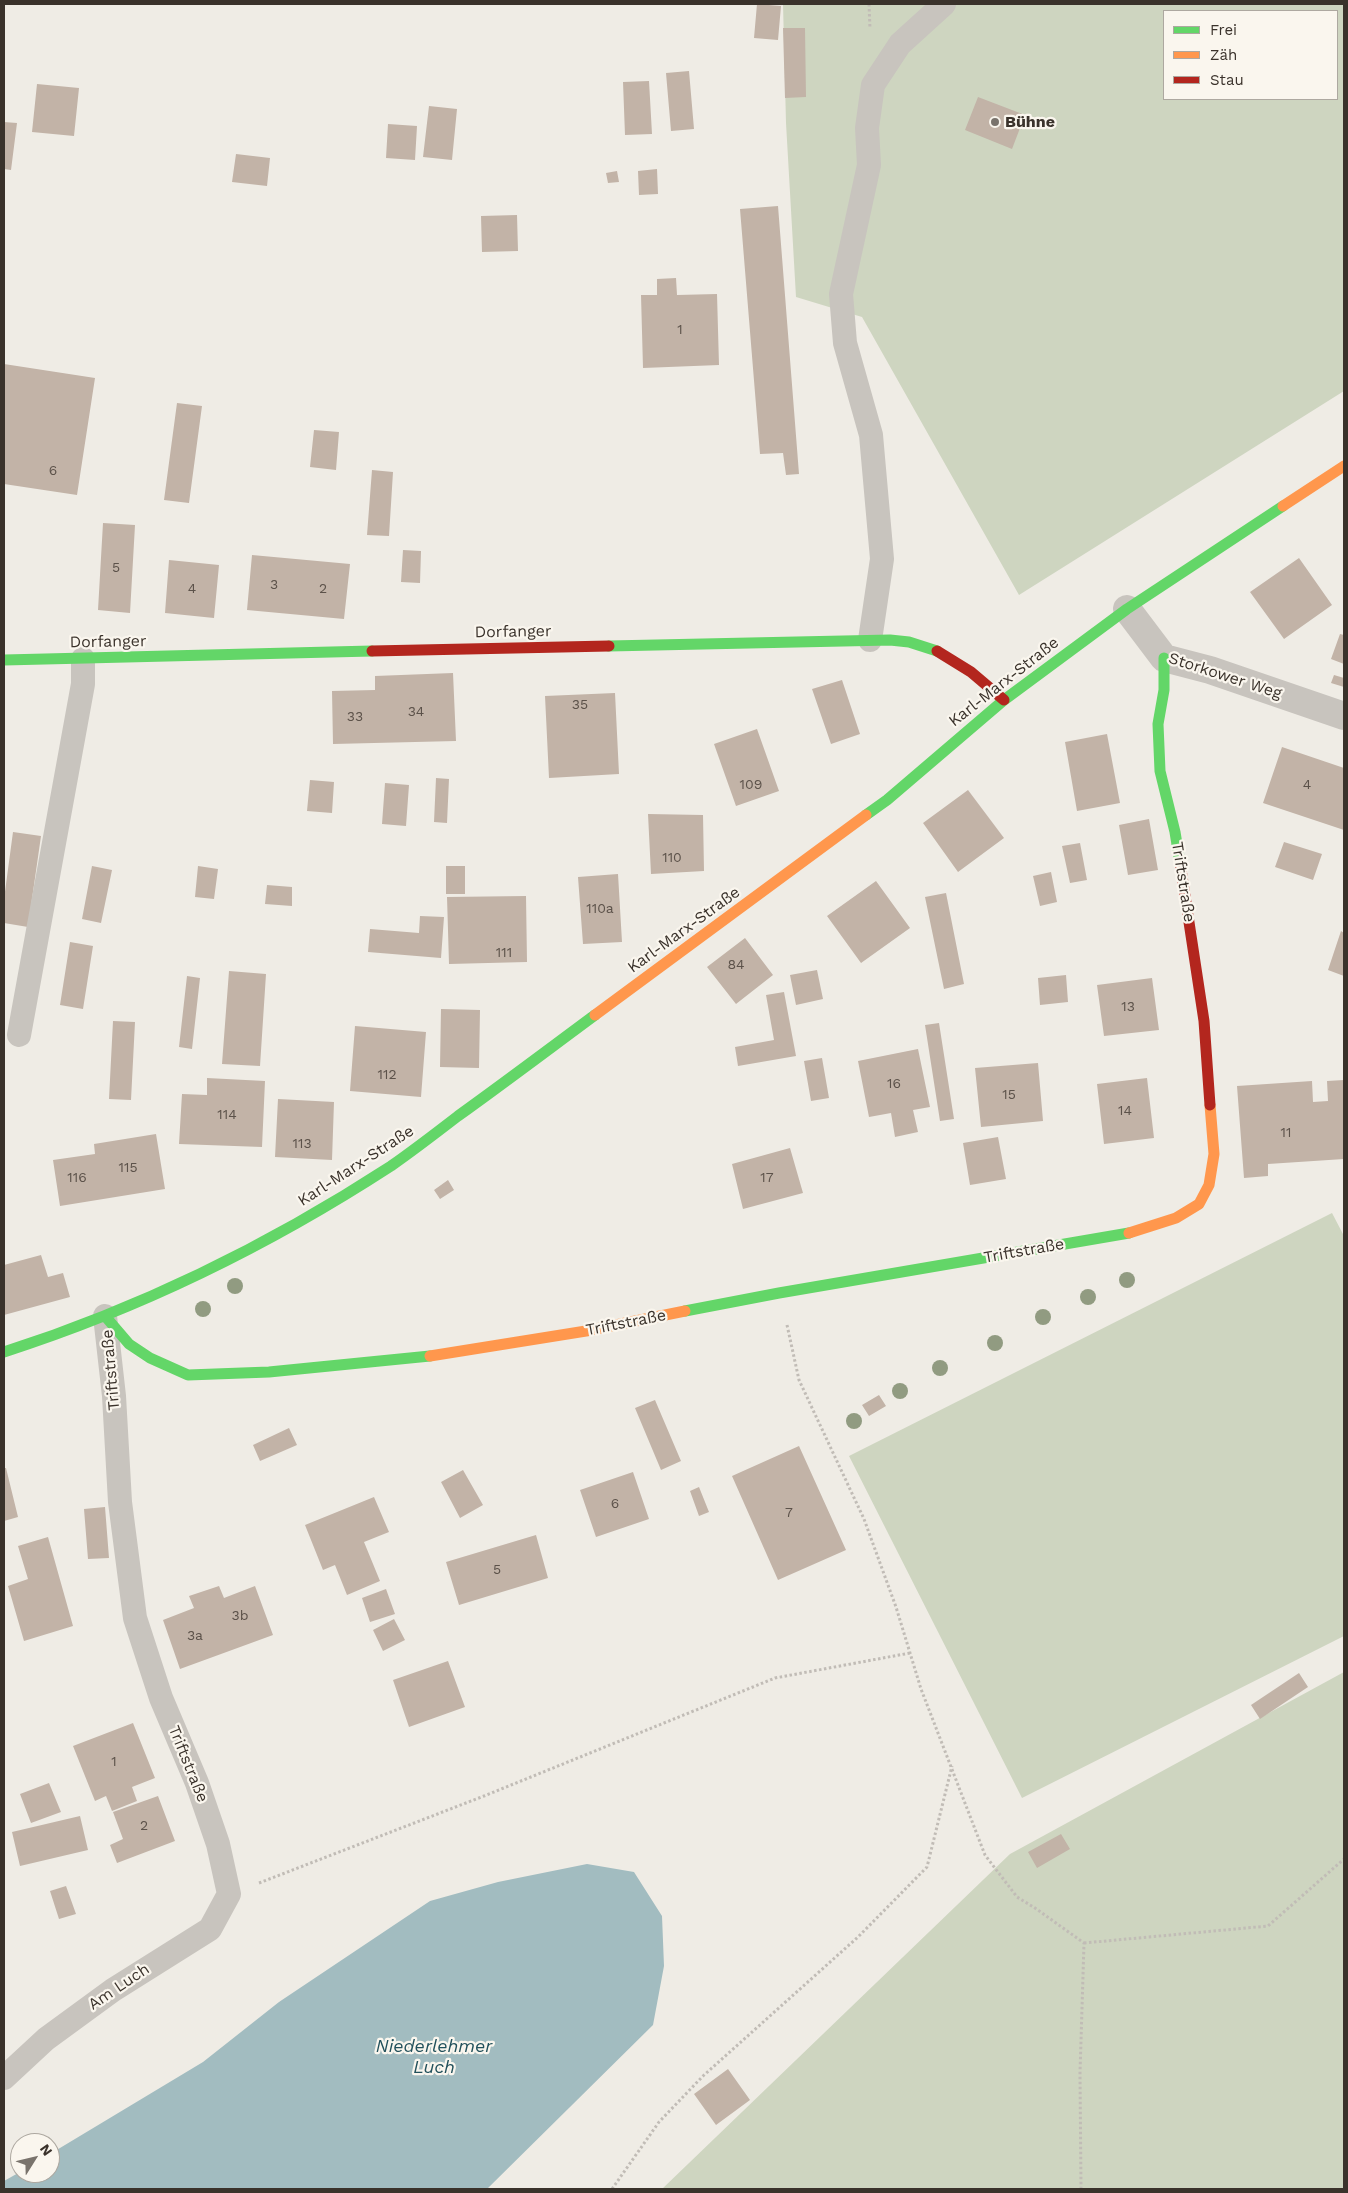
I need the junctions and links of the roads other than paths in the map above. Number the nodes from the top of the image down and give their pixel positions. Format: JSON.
{"nodes":[{"id":1,"x":944,"y":4,"type":"edge"},
{"id":2,"x":1344,"y":466,"type":"edge"},
{"id":3,"x":1127,"y":609,"type":"junction"},
{"id":4,"x":870,"y":640,"type":"junction"},
{"id":5,"x":1164,"y":658,"type":"junction"},
{"id":6,"x":83,"y":659,"type":"junction"},
{"id":7,"x":4,"y":660,"type":"edge"},
{"id":8,"x":1004,"y":700,"type":"junction"},
{"id":9,"x":1344,"y":716,"type":"edge"},
{"id":10,"x":19,"y":1035,"type":"dead end"},
{"id":11,"x":105,"y":1316,"type":"junction"},
{"id":12,"x":4,"y":1352,"type":"edge"},
{"id":13,"x":229,"y":1894,"type":"joint"},
{"id":14,"x":4,"y":2078,"type":"edge"}],
"edges":[{"from":1,"to":4,"type":"lane"},
{"from":2,"to":3,"type":"street","name":"Karl-Marx-Straße"},
{"from":3,"to":5,"type":"street","name":"Storkower Weg"},
{"from":3,"to":8,"type":"street","name":"Karl-Marx-Straße"},
{"from":4,"to":6,"type":"street","name":"Dorfanger"},
{"from":4,"to":8,"type":"street","name":"Dorfanger"},
{"from":5,"to":9,"type":"street","name":"Storkower Weg"},
{"from":5,"to":11,"type":"street","name":"Triftstraße"},
{"from":6,"to":7,"type":"street","name":"Dorfanger"},
{"from":6,"to":10,"type":"lane"},
{"from":8,"to":11,"type":"street","name":"Karl-Marx-Straße"},
{"from":11,"to":12,"type":"street","name":"Karl-Marx-Straße"},
{"from":11,"to":13,"type":"lane","name":"Triftstraße"},
{"from":13,"to":14,"type":"lane","name":"Am Luch"}]}
